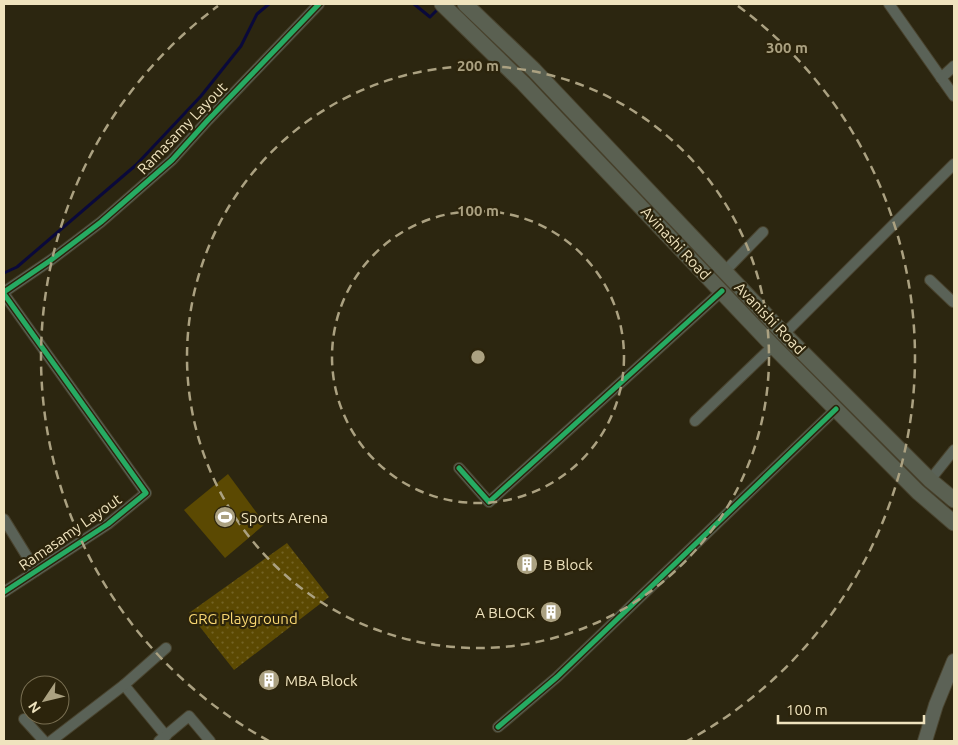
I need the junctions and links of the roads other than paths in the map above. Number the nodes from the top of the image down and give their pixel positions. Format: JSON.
{"nodes":[{"id":1,"x":319,"y":4,"type":"edge"},
{"id":2,"x":465,"y":4,"type":"edge"},
{"id":3,"x":888,"y":4,"type":"edge"},
{"id":4,"x":446,"y":8,"type":"edge"},
{"id":5,"x":954,"y":66,"type":"edge"},
{"id":6,"x":941,"y":78,"type":"junction"},
{"id":7,"x":954,"y":96,"type":"edge"},
{"id":8,"x":954,"y":164,"type":"edge"},
{"id":9,"x":763,"y":232,"type":"dead end"},
{"id":10,"x":725,"y":271,"type":"junction"},
{"id":11,"x":930,"y":280,"type":"dead end"},
{"id":12,"x":722,"y":291,"type":"junction"},
{"id":13,"x":4,"y":293,"type":"edge"},
{"id":14,"x":954,"y":302,"type":"edge"},
{"id":15,"x":784,"y":334,"type":"junction"},
{"id":16,"x":773,"y":346,"type":"junction"},
{"id":17,"x":836,"y":409,"type":"junction"},
{"id":18,"x":695,"y":421,"type":"dead end"},
{"id":19,"x":954,"y":450,"type":"edge"},
{"id":20,"x":459,"y":468,"type":"dead end"},
{"id":21,"x":930,"y":480,"type":"junction"},
{"id":22,"x":954,"y":500,"type":"edge"},
{"id":23,"x":4,"y":519,"type":"edge"},
{"id":24,"x":954,"y":522,"type":"edge"},
{"id":25,"x":36,"y":571,"type":"junction"},
{"id":26,"x":4,"y":592,"type":"edge"},
{"id":27,"x":166,"y":648,"type":"dead end"},
{"id":28,"x":954,"y":661,"type":"edge"},
{"id":29,"x":124,"y":685,"type":"junction"},
{"id":30,"x":29,"y":725,"type":"edge"},
{"id":31,"x":498,"y":727,"type":"dead end"},
{"id":32,"x":163,"y":739,"type":"edge"},
{"id":33,"x":44,"y":741,"type":"edge"},
{"id":34,"x":51,"y":741,"type":"edge"},
{"id":35,"x":210,"y":741,"type":"edge"},
{"id":36,"x":925,"y":741,"type":"edge"}],
"edges":[{"from":1,"to":13,"type":"street","name":"Ramasamy Layout"},
{"from":2,"to":10,"type":"main road","name":"Avanishi Road"},
{"from":3,"to":6,"type":"street"},
{"from":4,"to":12,"type":"main road","name":"Avinashi Road"},
{"from":5,"to":6,"type":"street"},
{"from":6,"to":7,"type":"street"},
{"from":8,"to":15,"type":"street"},
{"from":9,"to":10,"type":"street"},
{"from":10,"to":15,"type":"main road","name":"Avanishi Road"},
{"from":11,"to":14,"type":"street"},
{"from":12,"to":16,"type":"main road","name":"Avinashi Road"},
{"from":12,"to":20,"type":"street"},
{"from":13,"to":25,"type":"street","name":"Ramasamy Layout"},
{"from":15,"to":21,"type":"main road","name":"Avanishi Road"},
{"from":16,"to":17,"type":"main road","name":"Avinashi Road"},
{"from":16,"to":18,"type":"street"},
{"from":17,"to":24,"type":"main road","name":"Avinashi Road"},
{"from":17,"to":31,"type":"street"},
{"from":19,"to":21,"type":"street"},
{"from":21,"to":22,"type":"main road","name":"Avanishi Road"},
{"from":23,"to":25,"type":"street"},
{"from":25,"to":26,"type":"street","name":"Ramasamy Layout"},
{"from":27,"to":29,"type":"street"},
{"from":28,"to":36,"type":"street"},
{"from":29,"to":32,"type":"street"},
{"from":29,"to":34,"type":"street"},
{"from":30,"to":33,"type":"street"},
{"from":32,"to":35,"type":"street"}]}
